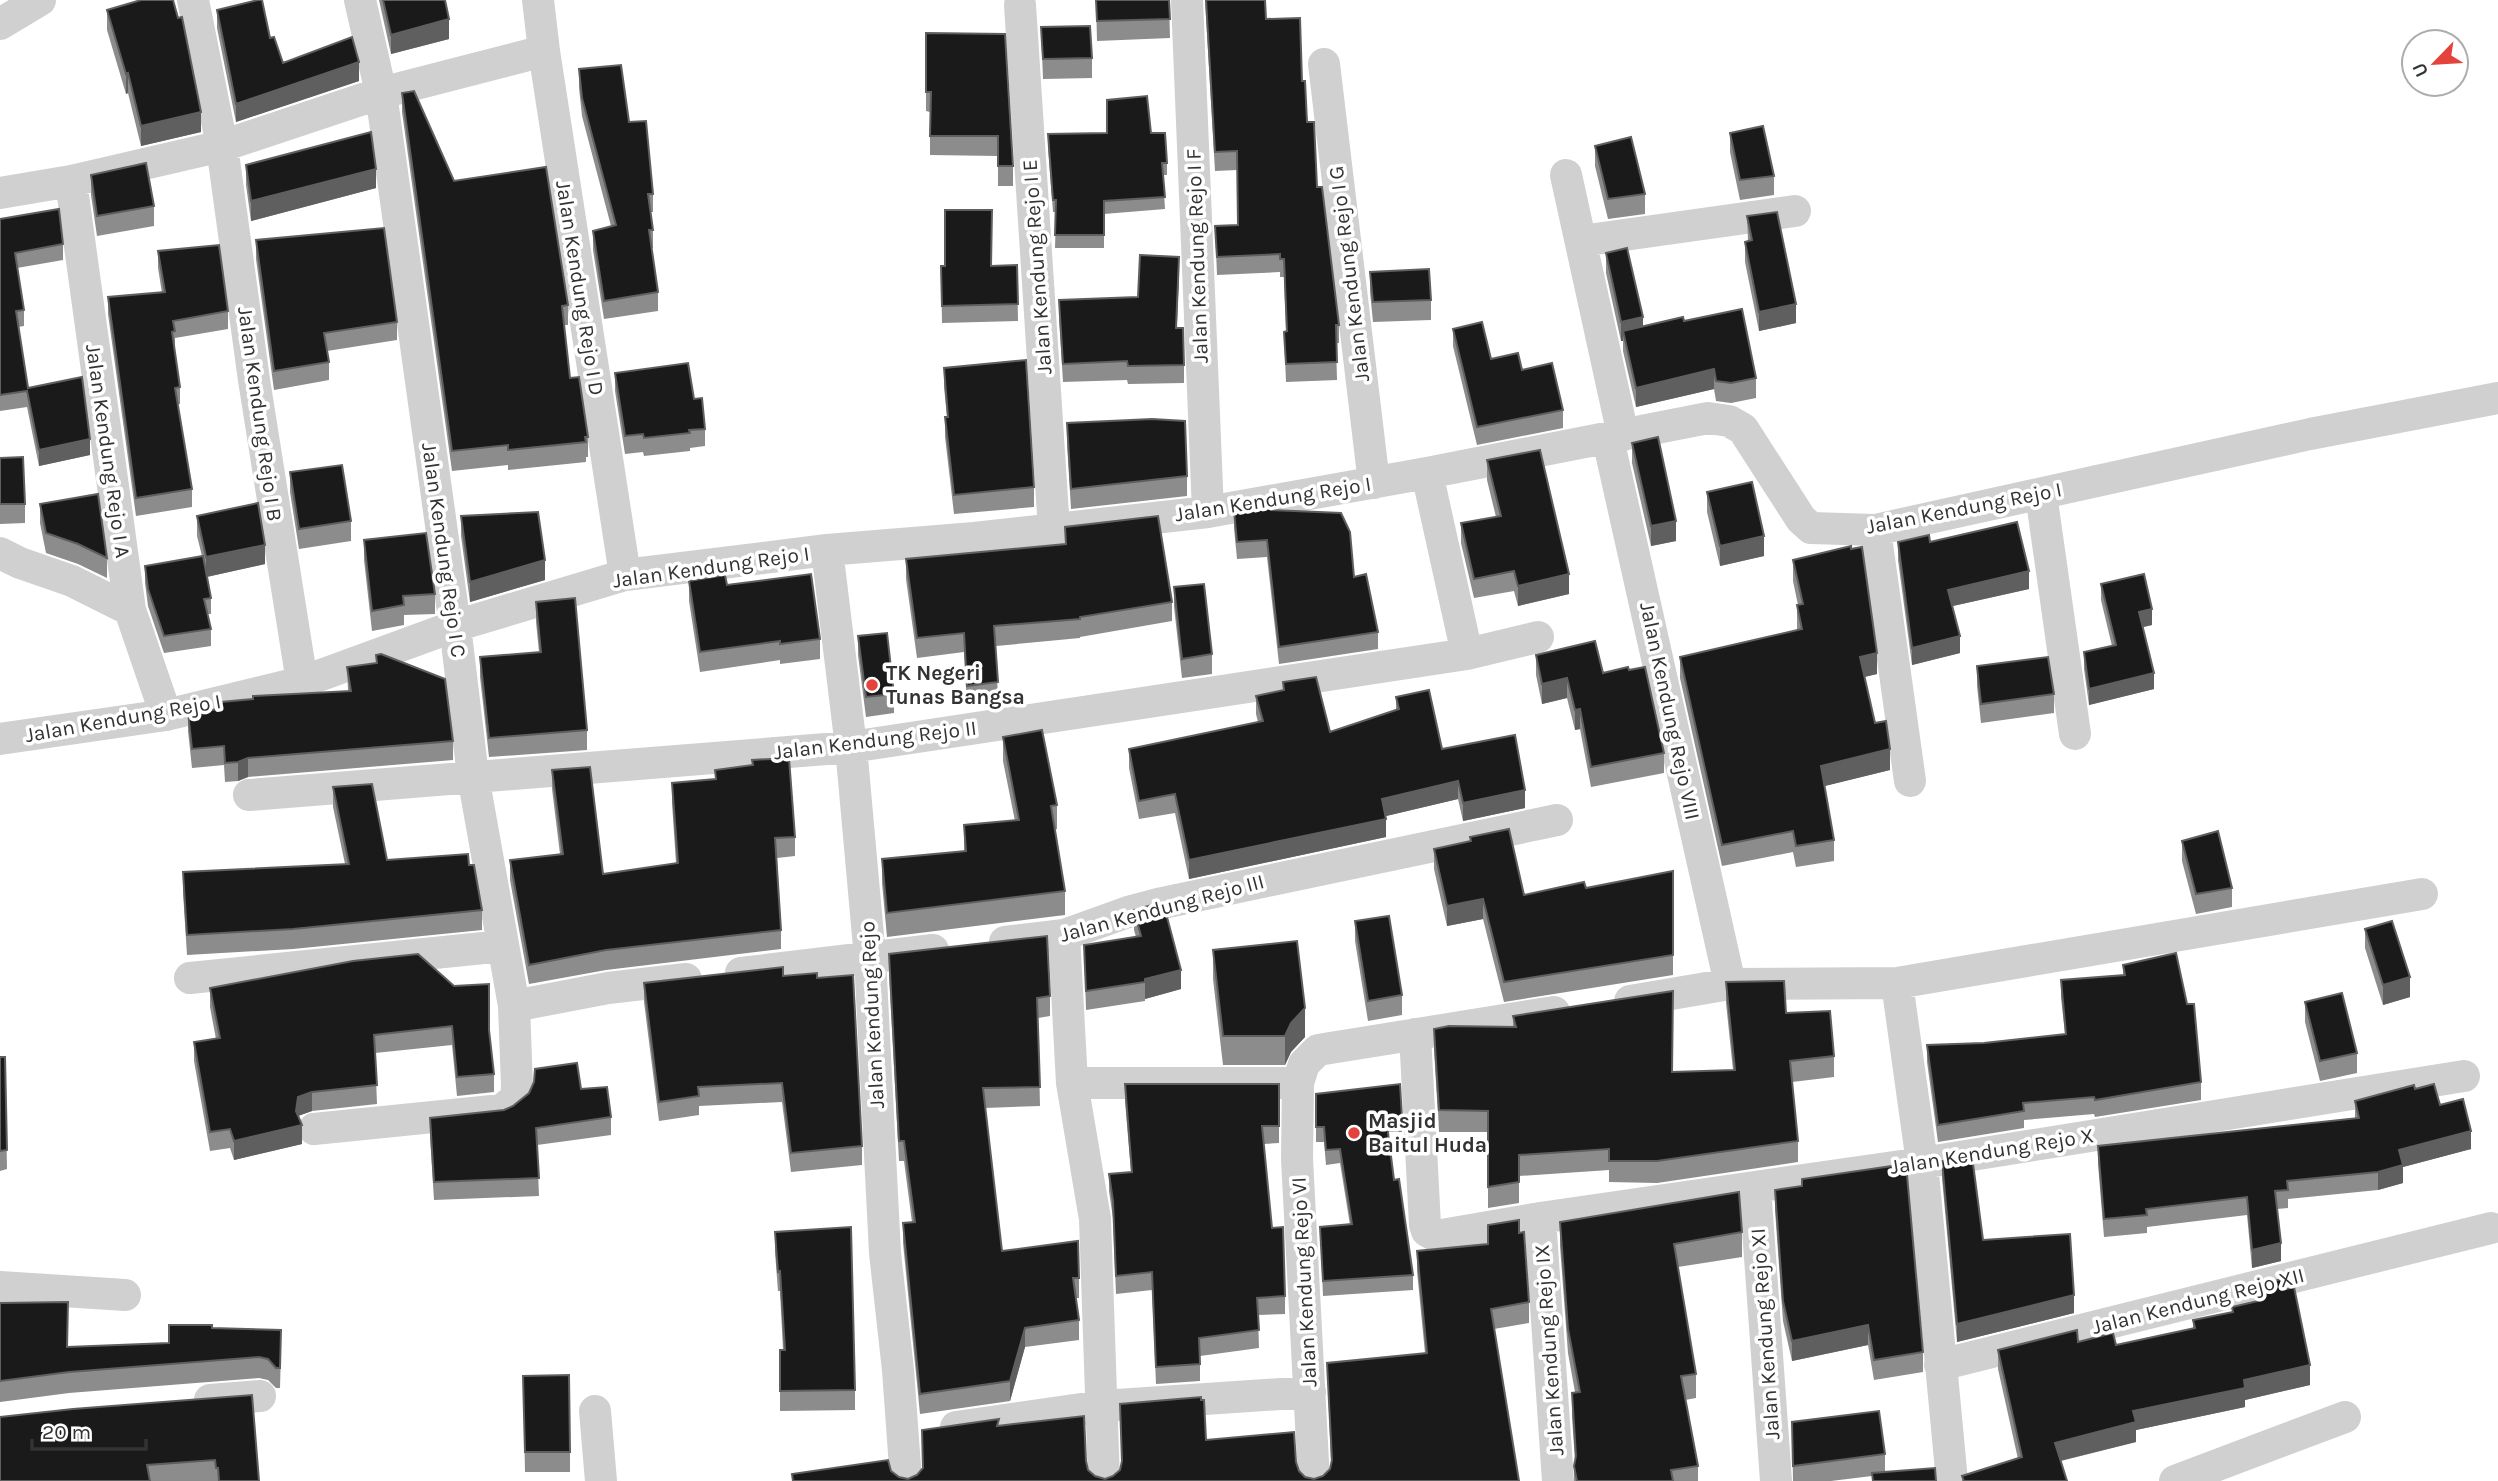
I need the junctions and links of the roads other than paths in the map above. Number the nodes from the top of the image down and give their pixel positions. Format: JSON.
{"nodes":[{"id":1,"x":40,"y":0,"type":"edge"},
{"id":2,"x":194,"y":0,"type":"edge"},
{"id":3,"x":360,"y":0,"type":"edge"},
{"id":4,"x":538,"y":0,"type":"edge"},
{"id":5,"x":1187,"y":0,"type":"edge"},
{"id":6,"x":1020,"y":5,"type":"dead end"},
{"id":7,"x":0,"y":24,"type":"edge"},
{"id":8,"x":544,"y":51,"type":"junction"},
{"id":9,"x":1324,"y":64,"type":"dead end"},
{"id":10,"x":381,"y":93,"type":"junction"},
{"id":11,"x":222,"y":146,"type":"junction"},
{"id":12,"x":1566,"y":175,"type":"dead end"},
{"id":13,"x":71,"y":181,"type":"junction"},
{"id":14,"x":0,"y":193,"type":"edge"},
{"id":15,"x":1795,"y":211,"type":"dead end"},
{"id":16,"x":1581,"y":241,"type":"junction"},
{"id":17,"x":2498,"y":398,"type":"edge"},
{"id":18,"x":1616,"y":437,"type":"junction"},
{"id":19,"x":1427,"y":473,"type":"junction"},
{"id":20,"x":1374,"y":483,"type":"junction"},
{"id":21,"x":2041,"y":494,"type":"junction"},
{"id":22,"x":1208,"y":512,"type":"junction"},
{"id":23,"x":1054,"y":530,"type":"junction"},
{"id":24,"x":1875,"y":530,"type":"junction"},
{"id":25,"x":827,"y":550,"type":"junction"},
{"id":26,"x":0,"y":553,"type":"edge"},
{"id":27,"x":625,"y":575,"type":"junction"},
{"id":28,"x":130,"y":610,"type":"junction"},
{"id":29,"x":455,"y":625,"type":"junction"},
{"id":30,"x":1538,"y":637,"type":"dead end"},
{"id":31,"x":1467,"y":654,"type":"junction"},
{"id":32,"x":302,"y":682,"type":"junction"},
{"id":33,"x":166,"y":715,"type":"junction"},
{"id":34,"x":2076,"y":734,"type":"dead end"},
{"id":35,"x":0,"y":738,"type":"edge"},
{"id":36,"x":851,"y":747,"type":"junction"},
{"id":37,"x":473,"y":776,"type":"junction"},
{"id":38,"x":1910,"y":781,"type":"dead end"},
{"id":39,"x":249,"y":796,"type":"dead end"},
{"id":40,"x":1557,"y":820,"type":"dead end"},
{"id":41,"x":2422,"y":894,"type":"dead end"},
{"id":42,"x":1064,"y":935,"type":"junction"},
{"id":43,"x":503,"y":946,"type":"junction"},
{"id":44,"x":870,"y":958,"type":"junction"},
{"id":45,"x":190,"y":978,"type":"dead end"},
{"id":46,"x":1897,"y":983,"type":"junction"},
{"id":47,"x":1730,"y":984,"type":"junction"},
{"id":48,"x":514,"y":1006,"type":"junction"},
{"id":49,"x":1415,"y":1034,"type":"junction"},
{"id":50,"x":2464,"y":1076,"type":"dead end"},
{"id":51,"x":1072,"y":1083,"type":"junction"},
{"id":52,"x":1298,"y":1083,"type":"junction"},
{"id":53,"x":314,"y":1129,"type":"dead end"},
{"id":54,"x":1922,"y":1163,"type":"junction"},
{"id":55,"x":1755,"y":1187,"type":"junction"},
{"id":56,"x":1540,"y":1218,"type":"junction"},
{"id":57,"x":2491,"y":1228,"type":"dead end"},
{"id":58,"x":0,"y":1287,"type":"edge"},
{"id":59,"x":125,"y":1295,"type":"dead end"},
{"id":60,"x":1940,"y":1365,"type":"junction"},
{"id":61,"x":1310,"y":1392,"type":"junction"},
{"id":62,"x":260,"y":1396,"type":"dead end"},
{"id":63,"x":179,"y":1403,"type":"edge"},
{"id":64,"x":1102,"y":1406,"type":"junction"},
{"id":65,"x":595,"y":1411,"type":"dead end"},
{"id":66,"x":2345,"y":1417,"type":"dead end"},
{"id":67,"x":902,"y":1435,"type":"junction"},
{"id":68,"x":601,"y":1481,"type":"edge"},
{"id":69,"x":906,"y":1481,"type":"edge"},
{"id":70,"x":1104,"y":1481,"type":"edge"},
{"id":71,"x":1314,"y":1481,"type":"edge"},
{"id":72,"x":1558,"y":1481,"type":"edge"},
{"id":73,"x":1776,"y":1481,"type":"edge"},
{"id":74,"x":1952,"y":1481,"type":"edge"},
{"id":75,"x":2175,"y":1481,"type":"edge"}],
"edges":[{"from":1,"to":7,"type":"street"},
{"from":2,"to":11,"type":"street","name":"Jalan Kendung Rejo I B"},
{"from":3,"to":10,"type":"street","name":"Jalan Kendung Rejo I C"},
{"from":4,"to":8,"type":"street","name":"Jalan Kendung Rejo I D"},
{"from":5,"to":22,"type":"street","name":"Jalan Kendung Rejo I F"},
{"from":6,"to":23,"type":"street","name":"Jalan Kendung Rejo I E"},
{"from":8,"to":10,"type":"street"},
{"from":8,"to":27,"type":"street","name":"Jalan Kendung Rejo I D"},
{"from":9,"to":20,"type":"street","name":"Jalan Kendung Rejo I G"},
{"from":10,"to":11,"type":"street"},
{"from":10,"to":29,"type":"street","name":"Jalan Kendung Rejo I C"},
{"from":11,"to":13,"type":"street"},
{"from":11,"to":32,"type":"street","name":"Jalan Kendung Rejo I B"},
{"from":12,"to":16,"type":"street","name":"Jalan Kendung Rejo VIII"},
{"from":13,"to":14,"type":"street"},
{"from":13,"to":28,"type":"street","name":"Jalan Kendung Rejo I A"},
{"from":15,"to":16,"type":"street"},
{"from":16,"to":18,"type":"street","name":"Jalan Kendung Rejo VIII"},
{"from":17,"to":21,"type":"street","name":"Jalan Kendung Rejo I"},
{"from":18,"to":19,"type":"street","name":"Jalan Kendung Rejo I"},
{"from":18,"to":24,"type":"street","name":"Jalan Kendung Rejo I"},
{"from":18,"to":47,"type":"street","name":"Jalan Kendung Rejo VIII"},
{"from":19,"to":20,"type":"street","name":"Jalan Kendung Rejo I"},
{"from":19,"to":31,"type":"street"},
{"from":20,"to":22,"type":"street","name":"Jalan Kendung Rejo I"},
{"from":21,"to":24,"type":"street","name":"Jalan Kendung Rejo I"},
{"from":21,"to":34,"type":"street"},
{"from":22,"to":23,"type":"street","name":"Jalan Kendung Rejo I"},
{"from":23,"to":25,"type":"street","name":"Jalan Kendung Rejo I"},
{"from":24,"to":38,"type":"street"},
{"from":25,"to":27,"type":"street","name":"Jalan Kendung Rejo I"},
{"from":25,"to":36,"type":"street","name":"Jalan Kendung Rejo"},
{"from":26,"to":28,"type":"street"},
{"from":27,"to":29,"type":"street","name":"Jalan Kendung Rejo I"},
{"from":28,"to":33,"type":"street","name":"Jalan Kendung Rejo I A"},
{"from":29,"to":32,"type":"street","name":"Jalan Kendung Rejo I"},
{"from":29,"to":37,"type":"street","name":"Jalan Kendung Rejo I C"},
{"from":30,"to":31,"type":"street","name":"Jalan Kendung Rejo II"},
{"from":31,"to":36,"type":"street","name":"Jalan Kendung Rejo II"},
{"from":32,"to":33,"type":"street","name":"Jalan Kendung Rejo I"},
{"from":33,"to":35,"type":"street","name":"Jalan Kendung Rejo I"},
{"from":36,"to":37,"type":"street","name":"Jalan Kendung Rejo II"},
{"from":36,"to":44,"type":"street","name":"Jalan Kendung Rejo"},
{"from":37,"to":39,"type":"street","name":"Jalan Kendung Rejo II"},
{"from":37,"to":43,"type":"street","name":"Jalan Kendung Rejo I C"},
{"from":40,"to":42,"type":"street","name":"Jalan Kendung Rejo III"},
{"from":41,"to":46,"type":"street"},
{"from":42,"to":44,"type":"street","name":"Jalan Kendung Rejo III"},
{"from":42,"to":51,"type":"street"},
{"from":43,"to":45,"type":"street"},
{"from":43,"to":48,"type":"street","name":"Jalan Kendung Rejo I C"},
{"from":44,"to":48,"type":"street","name":"Jalan Kendung Rejo III"},
{"from":44,"to":67,"type":"street","name":"Jalan Kendung Rejo"},
{"from":46,"to":47,"type":"street"},
{"from":46,"to":54,"type":"street"},
{"from":47,"to":49,"type":"street"},
{"from":48,"to":53,"type":"street","name":"Jalan Kendung Rejo I C"},
{"from":49,"to":52,"type":"street"},
{"from":49,"to":56,"type":"street","name":"Jalan Kendung Rejo X"},
{"from":50,"to":54,"type":"street","name":"Jalan Kendung Rejo X"},
{"from":51,"to":52,"type":"street"},
{"from":51,"to":64,"type":"street"},
{"from":52,"to":61,"type":"street","name":"Jalan Kendung Rejo VI"},
{"from":54,"to":55,"type":"street","name":"Jalan Kendung Rejo X"},
{"from":54,"to":60,"type":"street"},
{"from":55,"to":56,"type":"street","name":"Jalan Kendung Rejo X"},
{"from":55,"to":73,"type":"street","name":"Jalan Kendung Rejo XI"},
{"from":56,"to":72,"type":"street","name":"Jalan Kendung Rejo IX"},
{"from":57,"to":60,"type":"street","name":"Jalan Kendung Rejo XII"},
{"from":58,"to":59,"type":"street"},
{"from":60,"to":74,"type":"street"},
{"from":61,"to":64,"type":"street"},
{"from":61,"to":71,"type":"street","name":"Jalan Kendung Rejo VI"},
{"from":62,"to":63,"type":"street"},
{"from":64,"to":67,"type":"street"},
{"from":64,"to":70,"type":"street"},
{"from":65,"to":68,"type":"street"},
{"from":66,"to":75,"type":"street"},
{"from":67,"to":69,"type":"street","name":"Jalan Kendung Rejo"}]}
